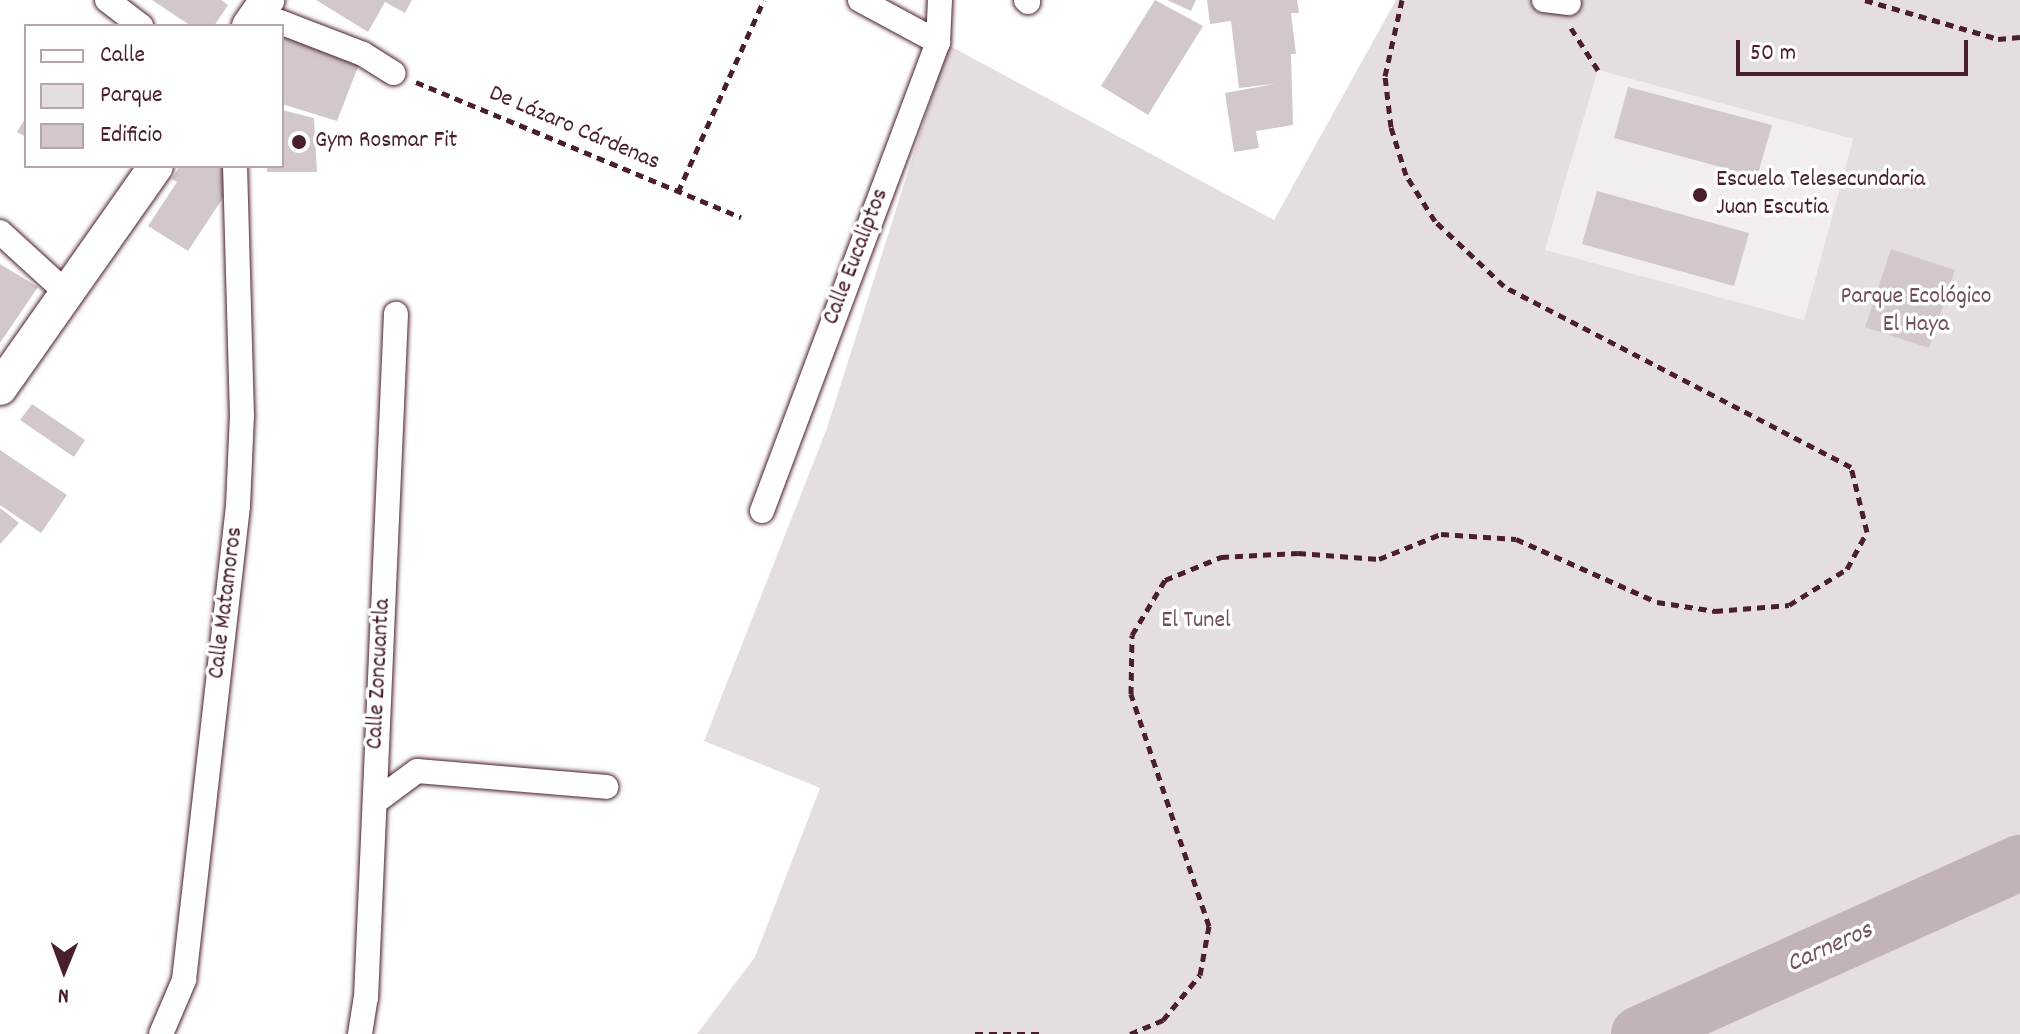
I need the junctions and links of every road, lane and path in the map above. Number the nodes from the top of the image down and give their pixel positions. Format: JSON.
{"nodes":[{"id":1,"x":107,"y":0,"type":"edge"},
{"id":2,"x":764,"y":0,"type":"edge"},
{"id":3,"x":860,"y":0,"type":"edge"},
{"id":4,"x":940,"y":0,"type":"edge"},
{"id":5,"x":1402,"y":0,"type":"edge"},
{"id":6,"x":1865,"y":0,"type":"edge"},
{"id":7,"x":1556,"y":2,"type":"edge"},
{"id":8,"x":257,"y":15,"type":"edge"},
{"id":9,"x":138,"y":24,"type":"edge"},
{"id":10,"x":2020,"y":37,"type":"edge"},
{"id":11,"x":938,"y":42,"type":"junction"},
{"id":12,"x":1598,"y":70,"type":"dead end"},
{"id":13,"x":393,"y":73,"type":"joint"},
{"id":14,"x":155,"y":168,"type":"edge"},
{"id":15,"x":235,"y":168,"type":"edge"},
{"id":16,"x":678,"y":192,"type":"junction"},
{"id":17,"x":741,"y":217,"type":"dead end"},
{"id":18,"x":0,"y":232,"type":"edge"},
{"id":19,"x":69,"y":295,"type":"junction"},
{"id":20,"x":396,"y":314,"type":"dead end"},
{"id":21,"x":0,"y":388,"type":"edge"},
{"id":22,"x":762,"y":511,"type":"dead end"},
{"id":23,"x":606,"y":787,"type":"dead end"},
{"id":24,"x":375,"y":802,"type":"junction"},
{"id":25,"x":161,"y":1034,"type":"edge"},
{"id":26,"x":360,"y":1034,"type":"edge"},
{"id":27,"x":975,"y":1034,"type":"edge"},
{"id":28,"x":1041,"y":1034,"type":"edge"},
{"id":29,"x":1130,"y":1034,"type":"edge"}],
"edges":[{"from":1,"to":9,"type":"street"},
{"from":2,"to":16,"type":"path"},
{"from":3,"to":11,"type":"street"},
{"from":4,"to":11,"type":"street","name":"Calle Eucaliptos"},
{"from":5,"to":29,"type":"path"},
{"from":6,"to":10,"type":"path"},
{"from":7,"to":12,"type":"path"},
{"from":8,"to":13,"type":"street"},
{"from":11,"to":22,"type":"street","name":"Calle Eucaliptos"},
{"from":13,"to":16,"type":"path","name":"De Lázaro Cárdenas"},
{"from":14,"to":19,"type":"main road"},
{"from":15,"to":25,"type":"street","name":"Calle Matamoros"},
{"from":16,"to":17,"type":"path","name":"De Lázaro Cárdenas"},
{"from":18,"to":19,"type":"street"},
{"from":19,"to":21,"type":"main road"},
{"from":20,"to":24,"type":"street","name":"Calle Zoncuantla"},
{"from":23,"to":24,"type":"street"},
{"from":24,"to":26,"type":"street","name":"Calle Zoncuantla"},
{"from":27,"to":28,"type":"path"}]}
